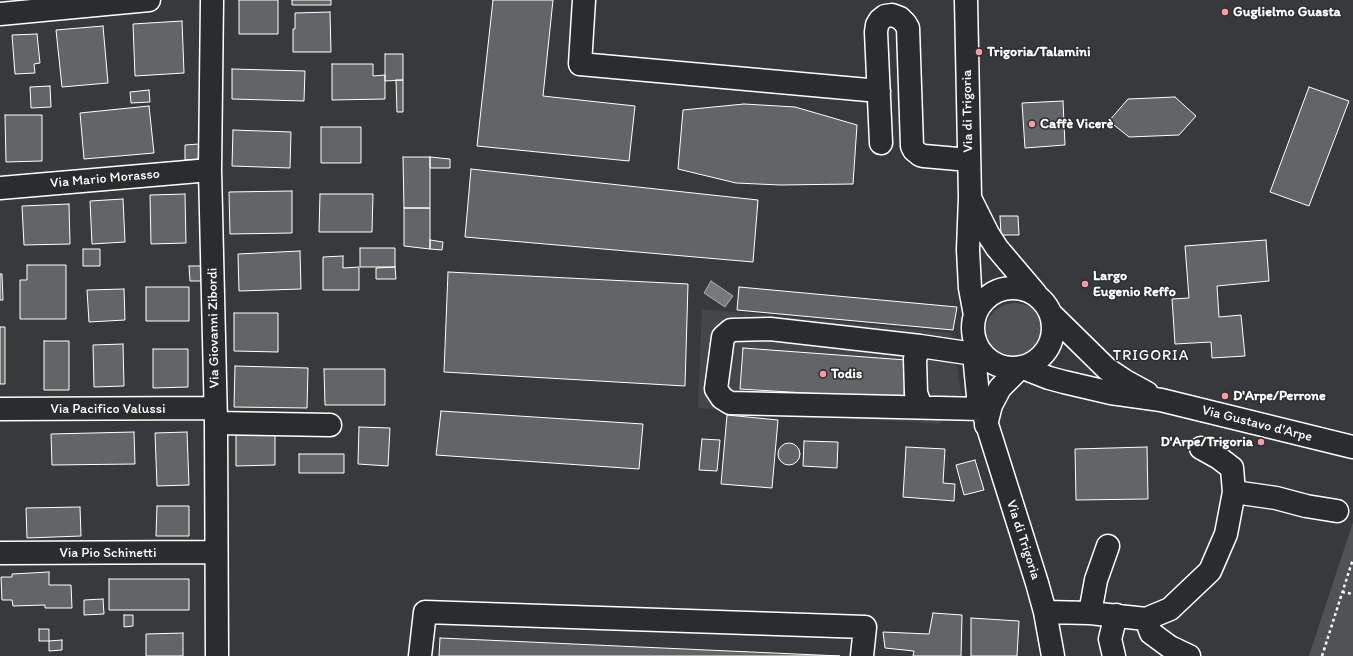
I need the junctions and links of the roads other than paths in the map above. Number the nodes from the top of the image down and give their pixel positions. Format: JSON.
{"nodes":[{"id":1,"x":150,"y":0,"type":"edge"},
{"id":2,"x":212,"y":0,"type":"edge"},
{"id":3,"x":584,"y":0,"type":"edge"},
{"id":4,"x":966,"y":0,"type":"edge"},
{"id":5,"x":0,"y":14,"type":"edge"},
{"id":6,"x":879,"y":91,"type":"junction"},
{"id":7,"x":881,"y":143,"type":"dead end"},
{"id":8,"x":969,"y":160,"type":"junction"},
{"id":9,"x":210,"y":170,"type":"junction"},
{"id":10,"x":0,"y":188,"type":"edge"},
{"id":11,"x":970,"y":197,"type":"junction"},
{"id":12,"x":1036,"y":294,"type":"junction"},
{"id":13,"x":1051,"y":314,"type":"junction"},
{"id":14,"x":975,"y":315,"type":"junction"},
{"id":15,"x":920,"y":346,"type":"junction"},
{"id":16,"x":975,"y":347,"type":"junction"},
{"id":17,"x":1021,"y":367,"type":"junction"},
{"id":18,"x":1161,"y":400,"type":"junction"},
{"id":19,"x":921,"y":407,"type":"junction"},
{"id":20,"x":0,"y":409,"type":"edge"},
{"id":21,"x":215,"y":415,"type":"junction"},
{"id":22,"x":984,"y":417,"type":"junction"},
{"id":23,"x":330,"y":424,"type":"dead end"},
{"id":24,"x":1353,"y":447,"type":"edge"},
{"id":25,"x":1201,"y":448,"type":"dead end"},
{"id":26,"x":1234,"y":492,"type":"junction"},
{"id":27,"x":1337,"y":511,"type":"dead end"},
{"id":28,"x":1108,"y":546,"type":"dead end"},
{"id":29,"x":216,"y":552,"type":"junction"},
{"id":30,"x":0,"y":553,"type":"edge"},
{"id":31,"x":1045,"y":612,"type":"junction"},
{"id":32,"x":1090,"y":613,"type":"junction"},
{"id":33,"x":1116,"y":615,"type":"junction"},
{"id":34,"x":1146,"y":619,"type":"junction"},
{"id":35,"x":217,"y":656,"type":"edge"},
{"id":36,"x":420,"y":656,"type":"edge"},
{"id":37,"x":862,"y":656,"type":"edge"},
{"id":38,"x":1053,"y":656,"type":"edge"},
{"id":39,"x":1114,"y":656,"type":"edge"},
{"id":40,"x":1189,"y":656,"type":"edge"}],
"edges":[{"from":1,"to":5,"type":"street"},
{"from":2,"to":9,"type":"street","name":"Via Giovanni Zibordi"},
{"from":3,"to":6,"type":"street"},
{"from":4,"to":8,"type":"street","name":"Via di Trigoria"},
{"from":6,"to":7,"type":"street"},
{"from":6,"to":8,"type":"street"},
{"from":8,"to":11,"type":"street","name":"Via di Trigoria"},
{"from":9,"to":10,"type":"street","name":"Via Mario Morasso"},
{"from":9,"to":21,"type":"street","name":"Via Giovanni Zibordi"},
{"from":11,"to":12,"type":"street","name":"Via di Trigoria"},
{"from":11,"to":14,"type":"street","name":"Via di Trigoria"},
{"from":12,"to":13,"type":"street"},
{"from":12,"to":14,"type":"street"},
{"from":13,"to":17,"type":"street"},
{"from":13,"to":18,"type":"street","name":"Via Gustavo d'Arpe"},
{"from":14,"to":16,"type":"street"},
{"from":15,"to":16,"type":"street"},
{"from":15,"to":19,"type":"street"},
{"from":15,"to":19,"type":"street"},
{"from":16,"to":17,"type":"street"},
{"from":16,"to":22,"type":"street","name":"Via di Trigoria"},
{"from":17,"to":18,"type":"street","name":"Via Gustavo d'Arpe"},
{"from":17,"to":22,"type":"street"},
{"from":18,"to":24,"type":"street","name":"Via Gustavo d'Arpe"},
{"from":19,"to":22,"type":"street"},
{"from":20,"to":21,"type":"street","name":"Via Pacifico Valussi"},
{"from":21,"to":23,"type":"street","name":"Via Pacifico Valussi"},
{"from":21,"to":29,"type":"street","name":"Via Giovanni Zibordi"},
{"from":22,"to":31,"type":"street","name":"Via di Trigoria"},
{"from":25,"to":26,"type":"street"},
{"from":26,"to":27,"type":"street"},
{"from":26,"to":34,"type":"street"},
{"from":28,"to":32,"type":"street"},
{"from":29,"to":30,"type":"street","name":"Via Pio Schinetti"},
{"from":29,"to":35,"type":"street","name":"Via Giovanni Zibordi"},
{"from":31,"to":32,"type":"street"},
{"from":31,"to":38,"type":"street","name":"Via di Trigoria"},
{"from":32,"to":33,"type":"street"},
{"from":33,"to":34,"type":"street"},
{"from":33,"to":39,"type":"street"},
{"from":34,"to":40,"type":"street"},
{"from":36,"to":37,"type":"street"}]}
